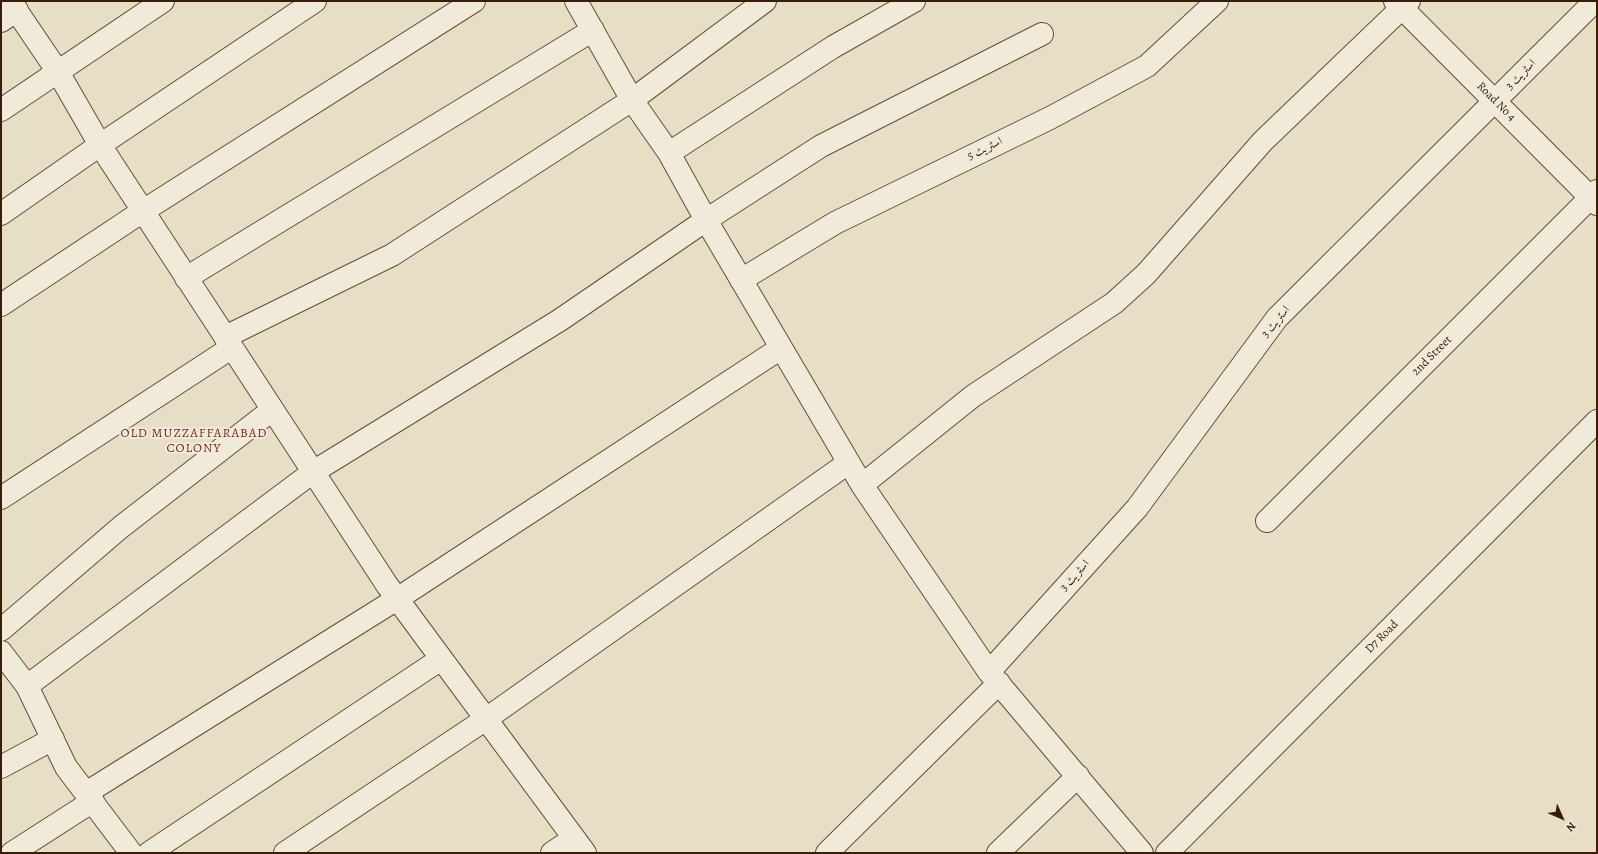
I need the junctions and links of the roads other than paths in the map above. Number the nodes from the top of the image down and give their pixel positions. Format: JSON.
{"nodes":[{"id":1,"x":163,"y":1,"type":"edge"},
{"id":2,"x":315,"y":1,"type":"edge"},
{"id":3,"x":474,"y":1,"type":"edge"},
{"id":4,"x":576,"y":1,"type":"edge"},
{"id":5,"x":765,"y":1,"type":"edge"},
{"id":6,"x":914,"y":1,"type":"edge"},
{"id":7,"x":1216,"y":1,"type":"edge"},
{"id":8,"x":1595,"y":1,"type":"edge"},
{"id":9,"x":1402,"y":3,"type":"edge"},
{"id":10,"x":9,"y":10,"type":"edge"},
{"id":11,"x":593,"y":30,"type":"junction"},
{"id":12,"x":1042,"y":34,"type":"dead end"},
{"id":13,"x":58,"y":72,"type":"junction"},
{"id":14,"x":632,"y":100,"type":"junction"},
{"id":15,"x":1494,"y":101,"type":"junction"},
{"id":16,"x":1,"y":110,"type":"edge"},
{"id":17,"x":100,"y":145,"type":"junction"},
{"id":18,"x":669,"y":153,"type":"junction"},
{"id":19,"x":1595,"y":197,"type":"edge"},
{"id":20,"x":143,"y":211,"type":"junction"},
{"id":21,"x":1,"y":214,"type":"edge"},
{"id":22,"x":706,"y":220,"type":"junction"},
{"id":23,"x":186,"y":278,"type":"junction"},
{"id":24,"x":741,"y":280,"type":"junction"},
{"id":25,"x":1,"y":305,"type":"edge"},
{"id":26,"x":228,"y":342,"type":"junction"},
{"id":27,"x":781,"y":348,"type":"junction"},
{"id":28,"x":272,"y":410,"type":"junction"},
{"id":29,"x":1597,"y":421,"type":"edge"},
{"id":30,"x":848,"y":463,"type":"junction"},
{"id":31,"x":312,"y":472,"type":"junction"},
{"id":32,"x":862,"y":485,"type":"junction"},
{"id":33,"x":1,"y":498,"type":"edge"},
{"id":34,"x":1267,"y":520,"type":"dead end"},
{"id":35,"x":397,"y":599,"type":"junction"},
{"id":36,"x":1,"y":630,"type":"edge"},
{"id":37,"x":1,"y":652,"type":"edge"},
{"id":38,"x":441,"y":659,"type":"junction"},
{"id":39,"x":994,"y":677,"type":"junction"},
{"id":40,"x":27,"y":686,"type":"junction"},
{"id":41,"x":486,"y":719,"type":"junction"},
{"id":42,"x":53,"y":739,"type":"junction"},
{"id":43,"x":1,"y":766,"type":"edge"},
{"id":44,"x":1078,"y":776,"type":"junction"},
{"id":45,"x":89,"y":797,"type":"junction"},
{"id":46,"x":579,"y":846,"type":"edge"},
{"id":47,"x":12,"y":853,"type":"edge"},
{"id":48,"x":131,"y":853,"type":"edge"},
{"id":49,"x":150,"y":853,"type":"edge"},
{"id":50,"x":285,"y":853,"type":"edge"},
{"id":51,"x":552,"y":853,"type":"edge"},
{"id":52,"x":827,"y":853,"type":"edge"},
{"id":53,"x":998,"y":853,"type":"edge"},
{"id":54,"x":1142,"y":853,"type":"edge"},
{"id":55,"x":1167,"y":853,"type":"edge"}],
"edges":[{"from":1,"to":13,"type":"street"},
{"from":2,"to":17,"type":"street"},
{"from":3,"to":20,"type":"street"},
{"from":4,"to":11,"type":"street"},
{"from":5,"to":14,"type":"street"},
{"from":6,"to":18,"type":"street"},
{"from":7,"to":24,"type":"street","name":"اسٹریٹ 5"},
{"from":8,"to":15,"type":"street","name":"اسٹریٹ 3"},
{"from":9,"to":15,"type":"street","name":"Road No 4"},
{"from":9,"to":32,"type":"street"},
{"from":10,"to":13,"type":"street"},
{"from":11,"to":14,"type":"street"},
{"from":11,"to":23,"type":"street"},
{"from":12,"to":22,"type":"street"},
{"from":13,"to":16,"type":"street"},
{"from":13,"to":17,"type":"street"},
{"from":14,"to":18,"type":"street"},
{"from":14,"to":26,"type":"street"},
{"from":15,"to":19,"type":"street","name":"Road No 4"},
{"from":15,"to":39,"type":"street","name":"اسٹریٹ 3"},
{"from":17,"to":20,"type":"street"},
{"from":17,"to":21,"type":"street"},
{"from":18,"to":22,"type":"street"},
{"from":19,"to":34,"type":"street","name":"2nd Street"},
{"from":20,"to":23,"type":"street"},
{"from":20,"to":25,"type":"street"},
{"from":22,"to":24,"type":"street"},
{"from":22,"to":31,"type":"street"},
{"from":23,"to":26,"type":"street"},
{"from":24,"to":27,"type":"street"},
{"from":26,"to":28,"type":"street"},
{"from":26,"to":33,"type":"street"},
{"from":27,"to":30,"type":"street"},
{"from":27,"to":35,"type":"street"},
{"from":28,"to":31,"type":"street"},
{"from":28,"to":36,"type":"street"},
{"from":29,"to":55,"type":"street","name":"D7 Road"},
{"from":30,"to":32,"type":"street"},
{"from":30,"to":41,"type":"street"},
{"from":31,"to":35,"type":"street"},
{"from":31,"to":40,"type":"street"},
{"from":32,"to":39,"type":"street"},
{"from":35,"to":38,"type":"street"},
{"from":35,"to":45,"type":"street"},
{"from":37,"to":40,"type":"street"},
{"from":38,"to":41,"type":"street"},
{"from":38,"to":49,"type":"street"},
{"from":39,"to":44,"type":"street"},
{"from":39,"to":52,"type":"street","name":"اسٹریٹ 3"},
{"from":40,"to":42,"type":"street"},
{"from":41,"to":46,"type":"street"},
{"from":41,"to":50,"type":"street"},
{"from":42,"to":43,"type":"street"},
{"from":42,"to":45,"type":"street"},
{"from":44,"to":53,"type":"street"},
{"from":44,"to":54,"type":"street"},
{"from":45,"to":47,"type":"street"},
{"from":45,"to":48,"type":"street"},
{"from":46,"to":51,"type":"street"}]}
